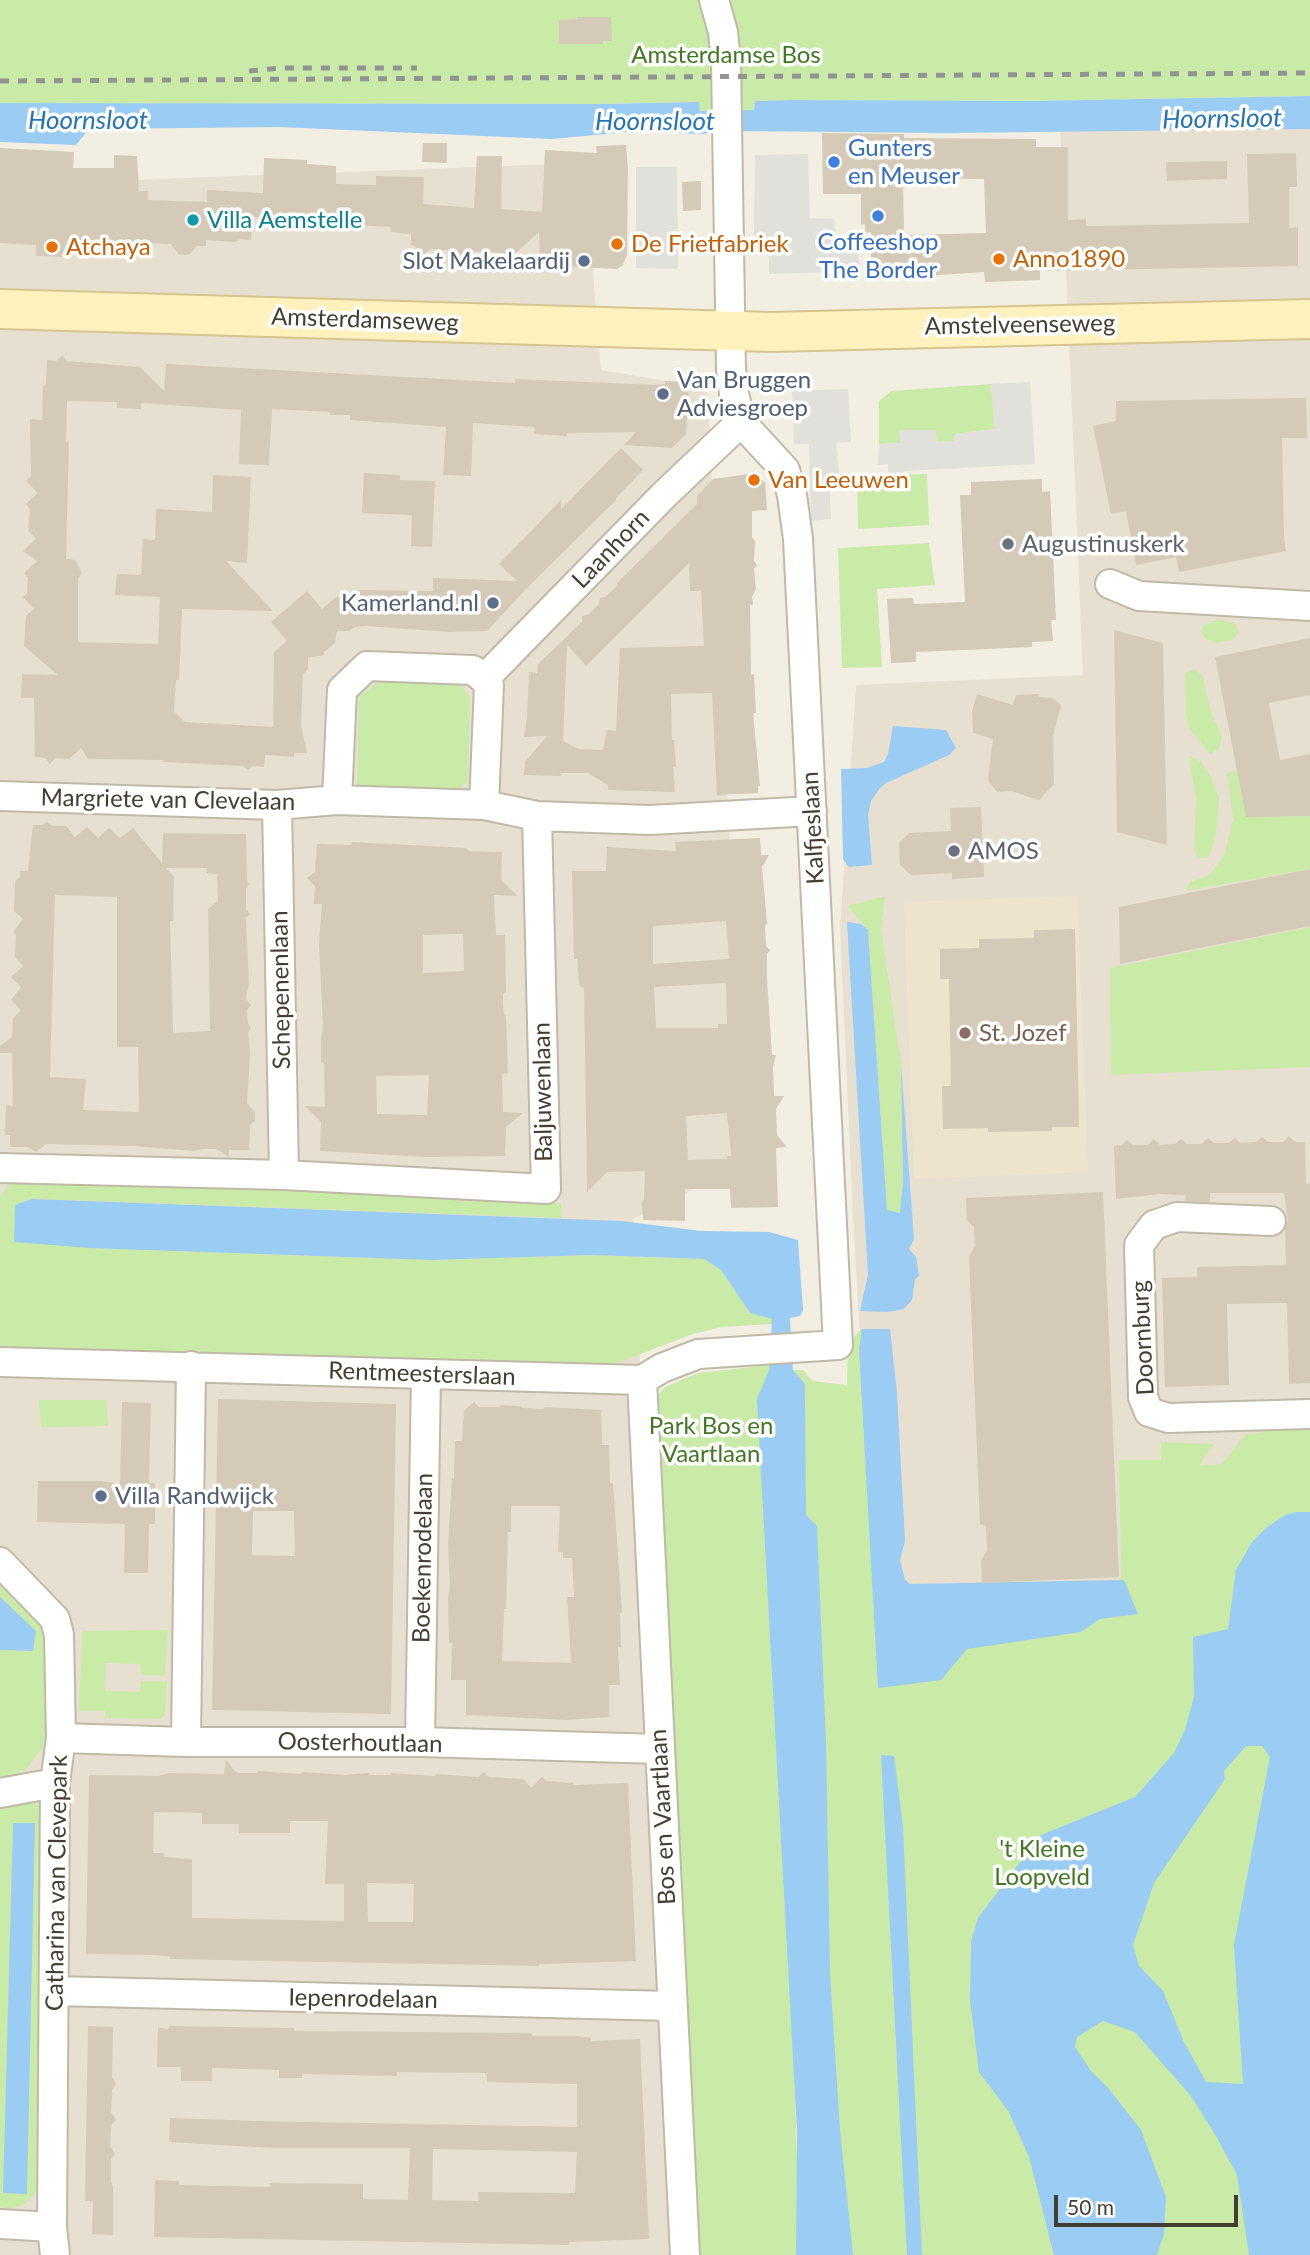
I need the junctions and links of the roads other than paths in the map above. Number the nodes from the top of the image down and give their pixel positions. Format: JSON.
{"nodes":[{"id":1,"x":714,"y":0,"type":"edge"},
{"id":2,"x":0,"y":309,"type":"edge"},
{"id":3,"x":1310,"y":319,"type":"edge"},
{"id":4,"x":730,"y":331,"type":"junction"},
{"id":5,"x":741,"y":422,"type":"junction"},
{"id":6,"x":1110,"y":584,"type":"dead end"},
{"id":7,"x":1310,"y":606,"type":"edge"},
{"id":8,"x":484,"y":679,"type":"junction"},
{"id":9,"x":0,"y":796,"type":"edge"},
{"id":10,"x":337,"y":800,"type":"junction"},
{"id":11,"x":278,"y":804,"type":"junction"},
{"id":12,"x":484,"y":805,"type":"junction"},
{"id":13,"x":812,"y":811,"type":"junction"},
{"id":14,"x":537,"y":816,"type":"junction"},
{"id":15,"x":0,"y":1168,"type":"edge"},
{"id":16,"x":284,"y":1175,"type":"junction"},
{"id":17,"x":1270,"y":1221,"type":"dead end"},
{"id":18,"x":838,"y":1345,"type":"joint"},
{"id":19,"x":0,"y":1362,"type":"edge"},
{"id":20,"x":191,"y":1366,"type":"junction"},
{"id":21,"x":426,"y":1374,"type":"junction"},
{"id":22,"x":642,"y":1380,"type":"junction"},
{"id":23,"x":1310,"y":1414,"type":"edge"},
{"id":24,"x":0,"y":1562,"type":"edge"},
{"id":25,"x":61,"y":1738,"type":"junction"},
{"id":26,"x":186,"y":1742,"type":"junction"},
{"id":27,"x":420,"y":1742,"type":"junction"},
{"id":28,"x":660,"y":1749,"type":"junction"},
{"id":29,"x":55,"y":1783,"type":"junction"},
{"id":30,"x":0,"y":1793,"type":"edge"},
{"id":31,"x":54,"y":1991,"type":"junction"},
{"id":32,"x":672,"y":2006,"type":"junction"},
{"id":33,"x":0,"y":2224,"type":"edge"},
{"id":34,"x":52,"y":2227,"type":"junction"},
{"id":35,"x":55,"y":2255,"type":"edge"},
{"id":36,"x":685,"y":2255,"type":"edge"}],
"edges":[{"from":1,"to":4,"type":"street","name":"Kalfjeslaan"},
{"from":2,"to":4,"type":"main road","name":"Amsterdamseweg"},
{"from":3,"to":4,"type":"main road","name":"Amstelveenseweg"},
{"from":4,"to":5,"type":"street","name":"Kalfjeslaan"},
{"from":5,"to":8,"type":"street","name":"Laanhorn"},
{"from":5,"to":13,"type":"street","name":"Kalfjeslaan"},
{"from":6,"to":7,"type":"street"},
{"from":8,"to":10,"type":"street"},
{"from":8,"to":12,"type":"street"},
{"from":9,"to":11,"type":"street","name":"Margriete van Clevelaan"},
{"from":10,"to":11,"type":"street","name":"Margriete van Clevelaan"},
{"from":10,"to":12,"type":"street","name":"Margriete van Clevelaan"},
{"from":11,"to":16,"type":"street","name":"Schepenenlaan"},
{"from":12,"to":14,"type":"street"},
{"from":13,"to":14,"type":"street"},
{"from":13,"to":18,"type":"street","name":"Kalfjeslaan"},
{"from":14,"to":16,"type":"street","name":"Baljuwenlaan"},
{"from":15,"to":16,"type":"street"},
{"from":17,"to":23,"type":"street","name":"Doornburg"},
{"from":18,"to":22,"type":"street","name":"Rentmeesterslaan"},
{"from":19,"to":20,"type":"street","name":"Rentmeesterslaan"},
{"from":20,"to":21,"type":"street","name":"Rentmeesterslaan"},
{"from":20,"to":26,"type":"street"},
{"from":21,"to":22,"type":"street","name":"Rentmeesterslaan"},
{"from":21,"to":27,"type":"street","name":"Boekenrodelaan"},
{"from":22,"to":28,"type":"street","name":"Bos en Vaartlaan"},
{"from":24,"to":25,"type":"street","name":"Catharina van Clevepark"},
{"from":25,"to":26,"type":"street","name":"Oosterhoutlaan"},
{"from":25,"to":29,"type":"street","name":"Catharina van Clevepark"},
{"from":26,"to":27,"type":"street","name":"Oosterhoutlaan"},
{"from":27,"to":28,"type":"street","name":"Oosterhoutlaan"},
{"from":28,"to":32,"type":"street","name":"Bos en Vaartlaan"},
{"from":29,"to":30,"type":"street"},
{"from":29,"to":31,"type":"street","name":"Catharina van Clevepark"},
{"from":31,"to":32,"type":"street","name":"Iepenrodelaan"},
{"from":31,"to":34,"type":"street","name":"Catharina van Clevepark"},
{"from":32,"to":36,"type":"street","name":"Bos en Vaartlaan"},
{"from":33,"to":34,"type":"street"},
{"from":34,"to":35,"type":"street","name":"Catharina van Clevepark"}]}
